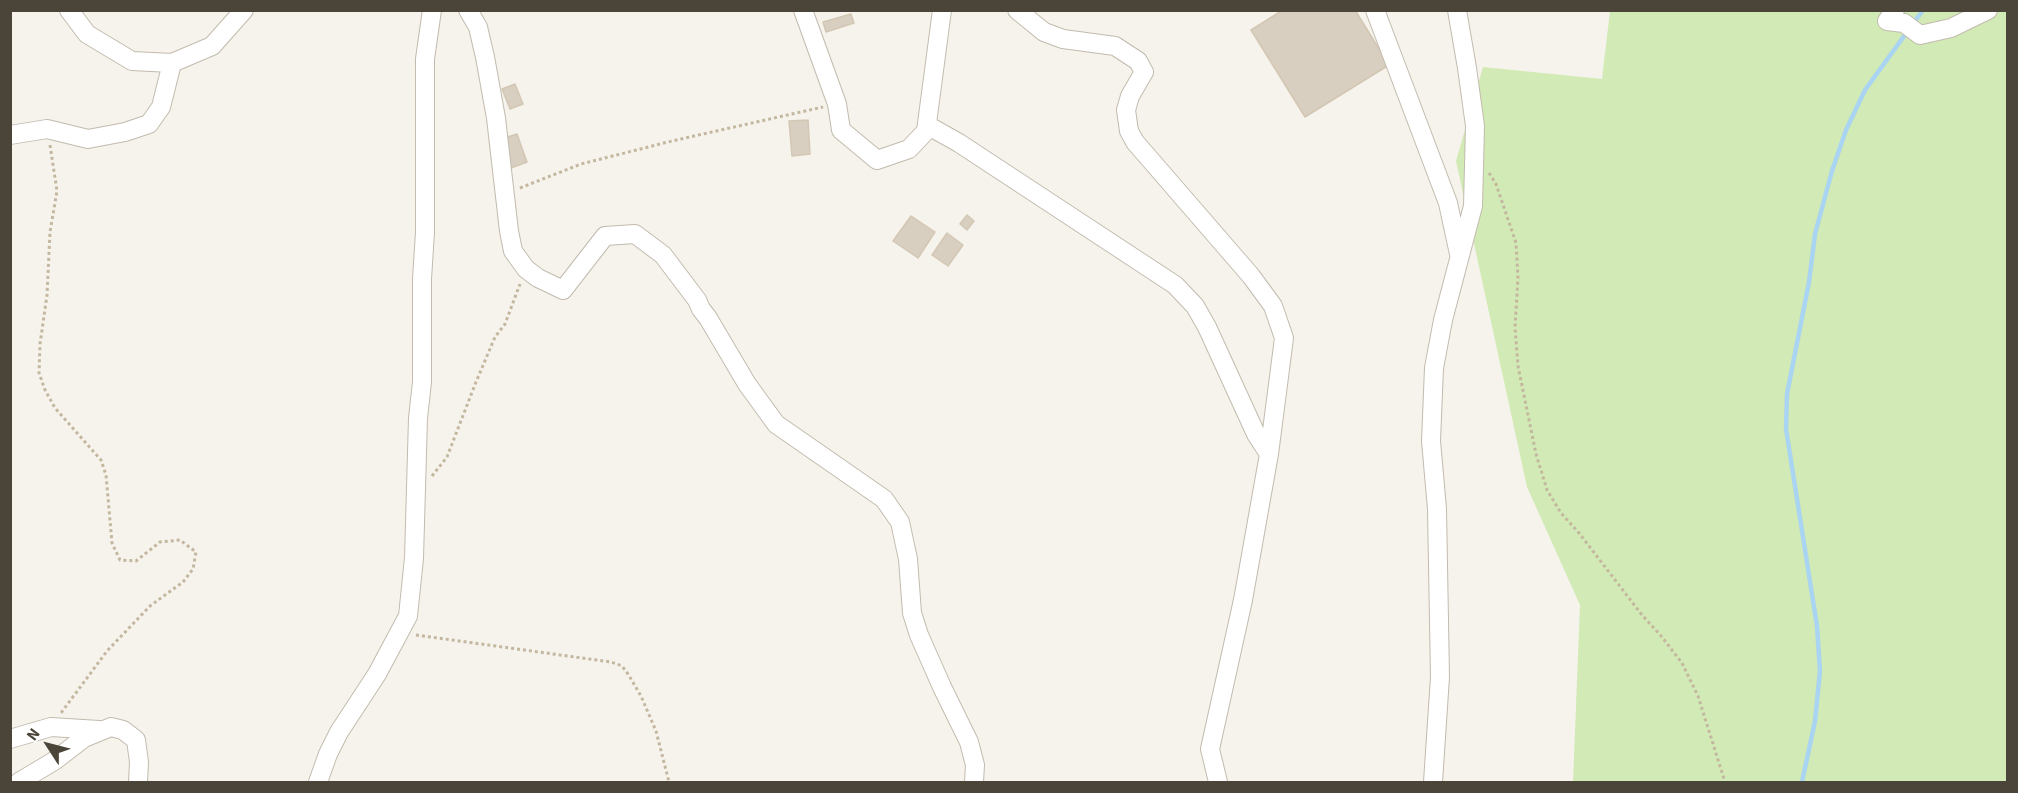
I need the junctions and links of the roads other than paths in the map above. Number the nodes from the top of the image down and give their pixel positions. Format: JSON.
{"nodes":[{"id":1,"x":69,"y":10,"type":"edge"},
{"id":2,"x":244,"y":10,"type":"edge"},
{"id":3,"x":432,"y":10,"type":"edge"},
{"id":4,"x":468,"y":10,"type":"edge"},
{"id":5,"x":803,"y":10,"type":"edge"},
{"id":6,"x":942,"y":10,"type":"edge"},
{"id":7,"x":1017,"y":10,"type":"edge"},
{"id":8,"x":1375,"y":10,"type":"edge"},
{"id":9,"x":1457,"y":10,"type":"edge"},
{"id":10,"x":1895,"y":10,"type":"edge"},
{"id":11,"x":1988,"y":10,"type":"edge"},
{"id":12,"x":172,"y":63,"type":"junction"},
{"id":13,"x":927,"y":125,"type":"junction"},
{"id":14,"x":10,"y":135,"type":"edge"},
{"id":15,"x":1461,"y":259,"type":"junction"},
{"id":16,"x":1269,"y":454,"type":"junction"},
{"id":17,"x":101,"y":730,"type":"junction"},
{"id":18,"x":10,"y":739,"type":"edge"},
{"id":19,"x":19,"y":783,"type":"edge"},
{"id":20,"x":138,"y":783,"type":"edge"},
{"id":21,"x":318,"y":783,"type":"edge"},
{"id":22,"x":974,"y":783,"type":"edge"},
{"id":23,"x":1218,"y":783,"type":"edge"},
{"id":24,"x":1433,"y":783,"type":"edge"}],
"edges":[{"from":1,"to":12,"type":"street"},
{"from":2,"to":12,"type":"street"},
{"from":3,"to":21,"type":"street"},
{"from":4,"to":22,"type":"street"},
{"from":5,"to":13,"type":"street"},
{"from":6,"to":13,"type":"street"},
{"from":7,"to":16,"type":"street"},
{"from":8,"to":15,"type":"street"},
{"from":9,"to":15,"type":"street"},
{"from":10,"to":11,"type":"street"},
{"from":12,"to":14,"type":"street"},
{"from":13,"to":16,"type":"street"},
{"from":15,"to":24,"type":"street"},
{"from":16,"to":23,"type":"street"},
{"from":17,"to":18,"type":"street"},
{"from":17,"to":19,"type":"street"},
{"from":17,"to":20,"type":"street"}]}
